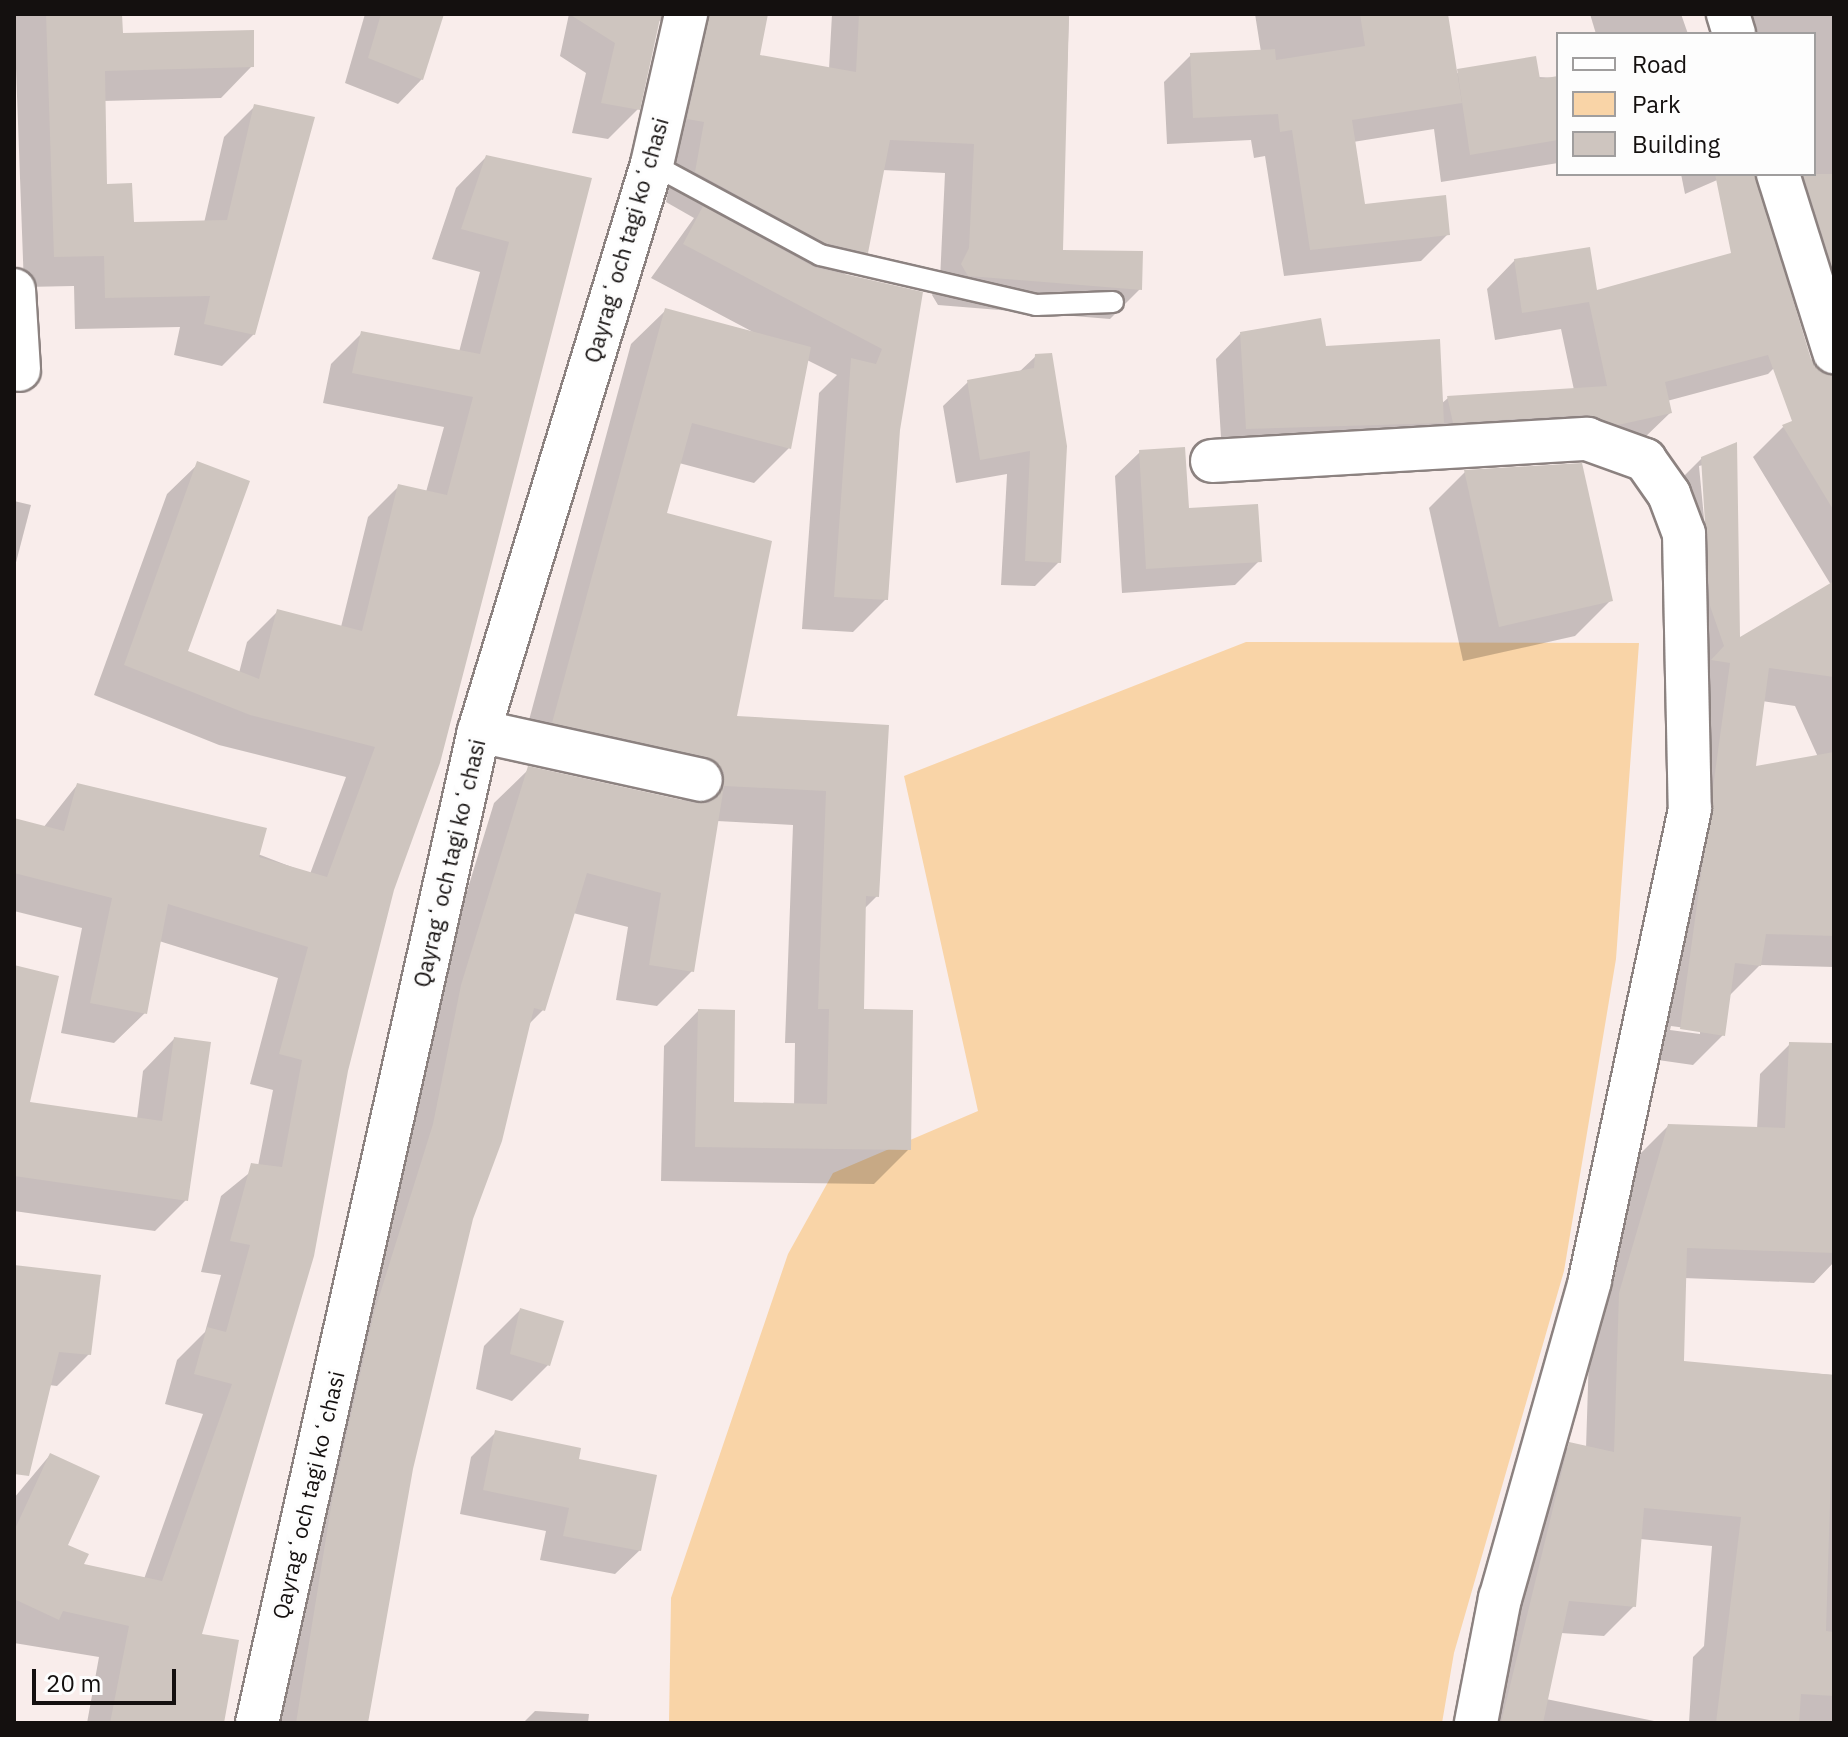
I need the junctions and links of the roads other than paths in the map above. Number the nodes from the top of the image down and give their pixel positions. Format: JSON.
{"nodes":[{"id":1,"x":686,"y":14,"type":"edge"},
{"id":2,"x":652,"y":164,"type":"junction"},
{"id":3,"x":1779,"y":176,"type":"edge"},
{"id":4,"x":14,"y":290,"type":"edge"},
{"id":5,"x":1113,"y":302,"type":"dead end"},
{"id":6,"x":1834,"y":352,"type":"edge"},
{"id":7,"x":19,"y":370,"type":"dead end"},
{"id":8,"x":1212,"y":461,"type":"dead end"},
{"id":9,"x":479,"y":731,"type":"junction"},
{"id":10,"x":701,"y":780,"type":"dead end"},
{"id":11,"x":257,"y":1723,"type":"edge"},
{"id":12,"x":1476,"y":1723,"type":"edge"}],
"edges":[{"from":1,"to":2,"type":"street","name":"Qayragʻoch tagi koʻchasi"},
{"from":2,"to":5,"type":"lane"},
{"from":2,"to":9,"type":"street","name":"Qayragʻoch tagi koʻchasi"},
{"from":3,"to":6,"type":"street"},
{"from":4,"to":7,"type":"street"},
{"from":8,"to":12,"type":"street"},
{"from":9,"to":10,"type":"street"},
{"from":9,"to":11,"type":"street","name":"Qayragʻoch tagi koʻchasi"}]}
